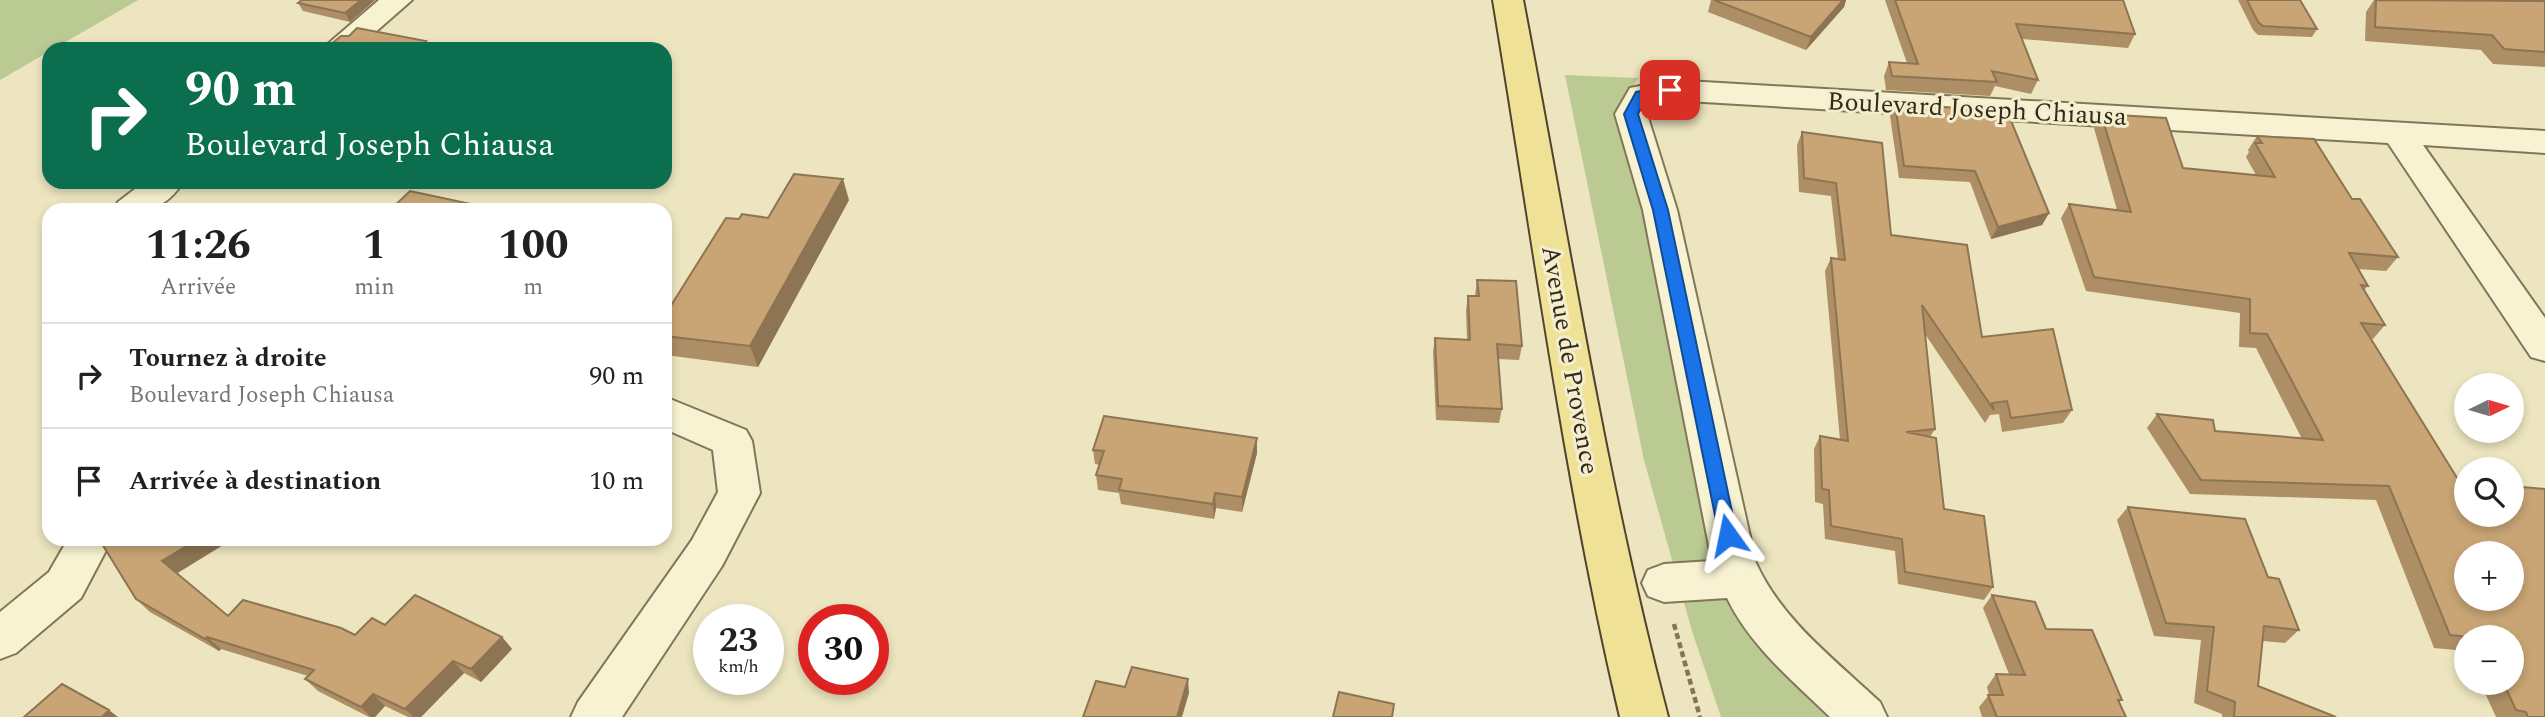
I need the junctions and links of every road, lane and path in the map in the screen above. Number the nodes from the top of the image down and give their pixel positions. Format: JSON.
{"nodes":[{"id":1,"x":397,"y":0,"type":"edge"},
{"id":2,"x":1508,"y":0,"type":"edge"},
{"id":3,"x":346,"y":42,"type":"edge"},
{"id":4,"x":2398,"y":134,"type":"junction"},
{"id":5,"x":2545,"y":142,"type":"edge"},
{"id":6,"x":157,"y":189,"type":"edge"},
{"id":7,"x":140,"y":203,"type":"edge"},
{"id":8,"x":2545,"y":347,"type":"edge"},
{"id":9,"x":672,"y":415,"type":"edge"},
{"id":10,"x":86,"y":546,"type":"edge"},
{"id":11,"x":1740,"y":578,"type":"junction"},
{"id":12,"x":1664,"y":583,"type":"dead end"},
{"id":13,"x":0,"y":639,"type":"edge"},
{"id":14,"x":595,"y":717,"type":"edge"},
{"id":15,"x":1644,"y":717,"type":"edge"},
{"id":16,"x":1863,"y":717,"type":"edge"}],
"edges":[{"from":1,"to":3,"type":"street"},
{"from":2,"to":15,"type":"main road","name":"Avenue de Provence"},
{"from":4,"to":5,"type":"street","name":"Boulevard Joseph Chiausa"},
{"from":4,"to":8,"type":"street"},
{"from":4,"to":11,"type":"street","name":"Boulevard Joseph Chiausa"},
{"from":6,"to":7,"type":"street"},
{"from":9,"to":14,"type":"street"},
{"from":10,"to":13,"type":"street"},
{"from":11,"to":12,"type":"street"},
{"from":11,"to":16,"type":"street"}]}
